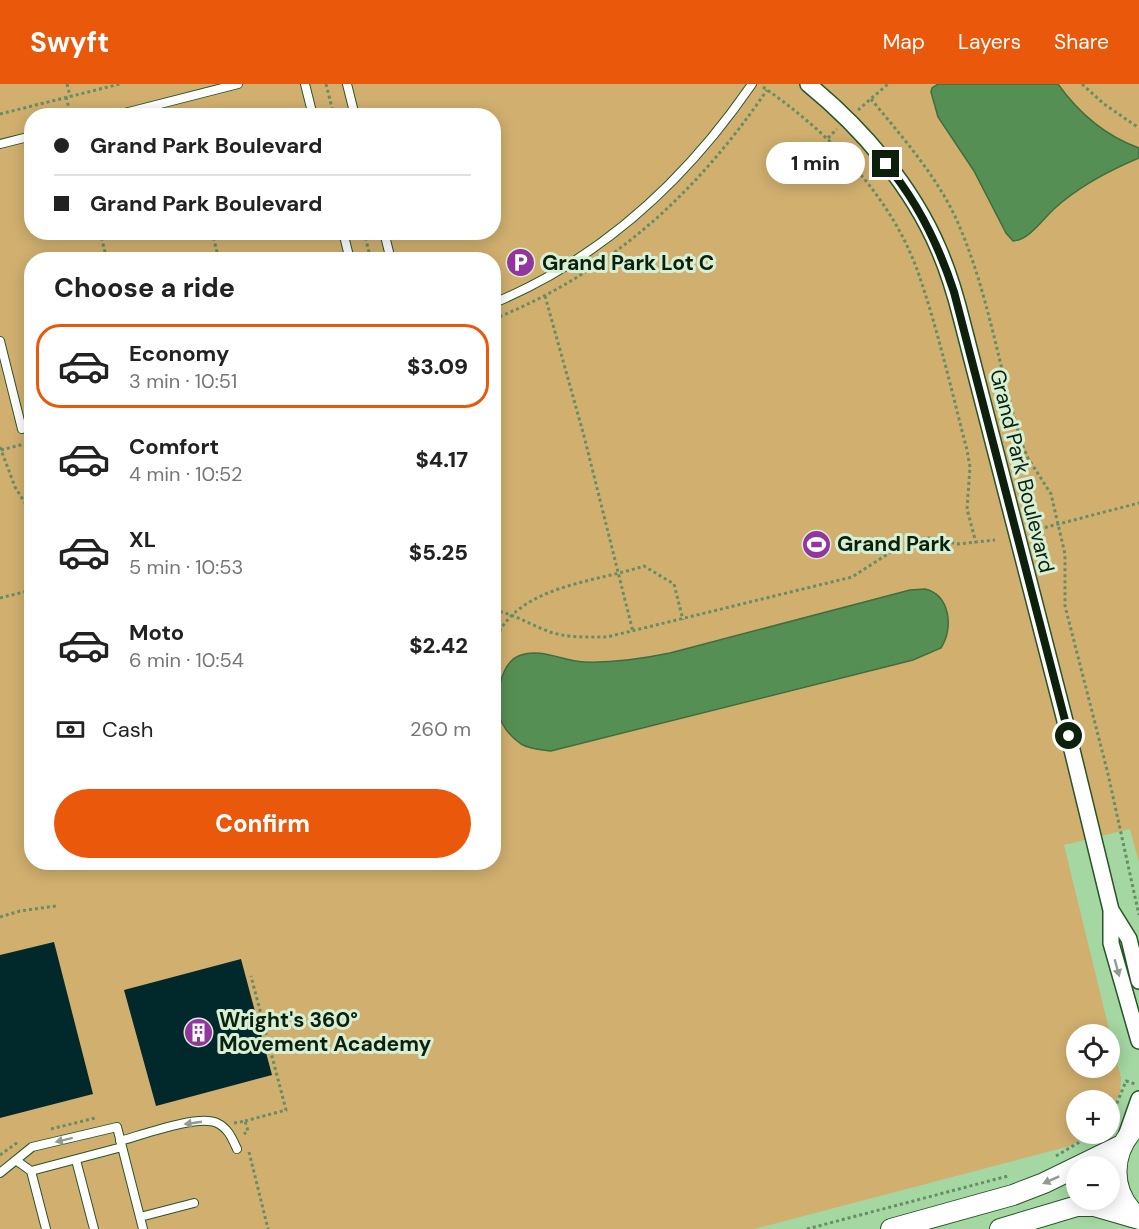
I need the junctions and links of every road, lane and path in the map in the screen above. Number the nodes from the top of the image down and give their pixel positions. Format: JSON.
{"nodes":[{"id":1,"x":67,"y":84,"type":"edge"},
{"id":2,"x":120,"y":84,"type":"edge"},
{"id":3,"x":238,"y":84,"type":"edge"},
{"id":4,"x":305,"y":84,"type":"edge"},
{"id":5,"x":326,"y":84,"type":"edge"},
{"id":6,"x":347,"y":84,"type":"edge"},
{"id":7,"x":752,"y":84,"type":"edge"},
{"id":8,"x":759,"y":84,"type":"edge"},
{"id":9,"x":808,"y":84,"type":"edge"},
{"id":10,"x":1082,"y":84,"type":"edge"},
{"id":11,"x":68,"y":97,"type":"junction"},
{"id":12,"x":871,"y":99,"type":"dead end"},
{"id":13,"x":70,"y":108,"type":"edge"},
{"id":14,"x":144,"y":108,"type":"edge"},
{"id":15,"x":311,"y":108,"type":"edge"},
{"id":16,"x":332,"y":108,"type":"edge"},
{"id":17,"x":353,"y":108,"type":"edge"},
{"id":18,"x":0,"y":114,"type":"edge"},
{"id":19,"x":1139,"y":128,"type":"edge"},
{"id":20,"x":24,"y":138,"type":"edge"},
{"id":21,"x":0,"y":144,"type":"edge"},
{"id":22,"x":545,"y":296,"type":"dead end"},
{"id":23,"x":501,"y":300,"type":"edge"},
{"id":24,"x":0,"y":341,"type":"edge"},
{"id":25,"x":24,"y":428,"type":"edge"},
{"id":26,"x":24,"y":444,"type":"edge"},
{"id":27,"x":0,"y":449,"type":"edge"},
{"id":28,"x":24,"y":501,"type":"edge"},
{"id":29,"x":1139,"y":503,"type":"edge"},
{"id":30,"x":1058,"y":524,"type":"junction"},
{"id":31,"x":1039,"y":529,"type":"dead end"},
{"id":32,"x":995,"y":540,"type":"dead end"},
{"id":33,"x":976,"y":543,"type":"junction"},
{"id":34,"x":618,"y":575,"type":"junction"},
{"id":35,"x":24,"y":592,"type":"edge"},
{"id":36,"x":0,"y":598,"type":"edge"},
{"id":37,"x":501,"y":612,"type":"edge"},
{"id":38,"x":513,"y":616,"type":"junction"},
{"id":39,"x":684,"y":620,"type":"junction"},
{"id":40,"x":501,"y":628,"type":"edge"},
{"id":41,"x":633,"y":632,"type":"junction"},
{"id":42,"x":57,"y":906,"type":"dead end"},
{"id":43,"x":1111,"y":910,"type":"junction"},
{"id":44,"x":1139,"y":915,"type":"edge"},
{"id":45,"x":0,"y":917,"type":"edge"},
{"id":46,"x":251,"y":976,"type":"dead end"},
{"id":47,"x":1139,"y":981,"type":"edge"},
{"id":48,"x":1139,"y":1041,"type":"edge"},
{"id":49,"x":1139,"y":1086,"type":"edge"},
{"id":50,"x":1120,"y":1094,"type":"edge"},
{"id":51,"x":1139,"y":1099,"type":"edge"},
{"id":52,"x":227,"y":1116,"type":"dead end"},
{"id":53,"x":245,"y":1120,"type":"junction"},
{"id":54,"x":232,"y":1124,"type":"junction"},
{"id":55,"x":1139,"y":1124,"type":"edge"},
{"id":56,"x":244,"y":1134,"type":"junction"},
{"id":57,"x":246,"y":1140,"type":"dead end"},
{"id":58,"x":1124,"y":1142,"type":"junction"},
{"id":59,"x":121,"y":1144,"type":"junction"},
{"id":60,"x":1076,"y":1144,"type":"edge"},
{"id":61,"x":247,"y":1146,"type":"dead end"},
{"id":62,"x":237,"y":1149,"type":"dead end"},
{"id":63,"x":76,"y":1160,"type":"junction"},
{"id":64,"x":1049,"y":1160,"type":"dead end"},
{"id":65,"x":16,"y":1161,"type":"junction"},
{"id":66,"x":31,"y":1171,"type":"junction"},
{"id":67,"x":0,"y":1173,"type":"edge"},
{"id":68,"x":1017,"y":1174,"type":"dead end"},
{"id":69,"x":194,"y":1203,"type":"dead end"},
{"id":70,"x":140,"y":1217,"type":"junction"},
{"id":71,"x":1139,"y":1218,"type":"edge"},
{"id":72,"x":46,"y":1229,"type":"edge"},
{"id":73,"x":94,"y":1229,"type":"edge"},
{"id":74,"x":143,"y":1229,"type":"edge"},
{"id":75,"x":268,"y":1229,"type":"edge"},
{"id":76,"x":807,"y":1229,"type":"edge"},
{"id":77,"x":891,"y":1229,"type":"edge"},
{"id":78,"x":1000,"y":1229,"type":"edge"}],
"edges":[{"from":1,"to":11,"type":"path"},
{"from":2,"to":11,"type":"path"},
{"from":3,"to":14,"type":"lane"},
{"from":4,"to":15,"type":"lane"},
{"from":5,"to":16,"type":"path"},
{"from":6,"to":17,"type":"lane"},
{"from":7,"to":23,"type":"lane"},
{"from":8,"to":33,"type":"path"},
{"from":9,"to":43,"type":"street","name":"Grand Park Boulevard"},
{"from":10,"to":19,"type":"path"},
{"from":11,"to":13,"type":"path"},
{"from":11,"to":18,"type":"path"},
{"from":12,"to":30,"type":"path"},
{"from":20,"to":21,"type":"lane"},
{"from":22,"to":34,"type":"path"},
{"from":24,"to":25,"type":"lane"},
{"from":26,"to":27,"type":"path"},
{"from":27,"to":28,"type":"path"},
{"from":29,"to":30,"type":"path"},
{"from":30,"to":31,"type":"path"},
{"from":30,"to":44,"type":"path"},
{"from":32,"to":33,"type":"path"},
{"from":33,"to":39,"type":"path"},
{"from":34,"to":38,"type":"path"},
{"from":34,"to":39,"type":"path"},
{"from":34,"to":41,"type":"path"},
{"from":35,"to":36,"type":"path"},
{"from":37,"to":38,"type":"path"},
{"from":38,"to":40,"type":"path"},
{"from":38,"to":41,"type":"path"},
{"from":39,"to":41,"type":"path"},
{"from":42,"to":45,"type":"path"},
{"from":43,"to":47,"type":"street","name":"Grand Park Boulevard"},
{"from":43,"to":48,"type":"street","name":"Grand Park Boulevard","one_way":true},
{"from":46,"to":53,"type":"path"},
{"from":49,"to":50,"type":"path"},
{"from":51,"to":58,"type":"street"},
{"from":52,"to":54,"type":"path"},
{"from":53,"to":54,"type":"path"},
{"from":53,"to":56,"type":"path"},
{"from":54,"to":56,"type":"path"},
{"from":55,"to":58,"type":"street"},
{"from":56,"to":57,"type":"path"},
{"from":58,"to":71,"type":"street"},
{"from":58,"to":77,"type":"street","one_way":true},
{"from":62,"to":59,"type":"lane","one_way":true},
{"from":59,"to":63,"type":"lane"},
{"from":59,"to":65,"type":"lane","one_way":true},
{"from":59,"to":70,"type":"lane"},
{"from":60,"to":64,"type":"path"},
{"from":61,"to":75,"type":"path"},
{"from":63,"to":66,"type":"lane"},
{"from":63,"to":73,"type":"lane"},
{"from":65,"to":66,"type":"lane"},
{"from":65,"to":67,"type":"lane"},
{"from":66,"to":72,"type":"lane"},
{"from":68,"to":76,"type":"path"},
{"from":69,"to":70,"type":"lane"},
{"from":70,"to":74,"type":"lane"},
{"from":71,"to":78,"type":"street"}]}
